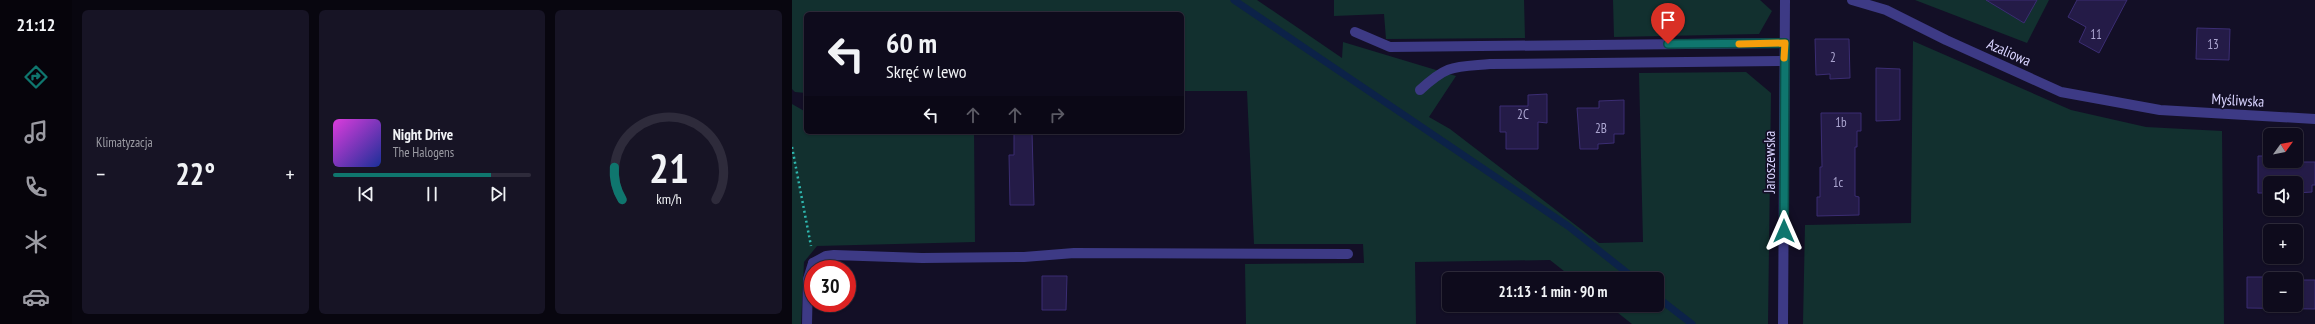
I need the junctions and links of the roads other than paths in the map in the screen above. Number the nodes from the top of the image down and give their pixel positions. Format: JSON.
{"nodes":[{"id":1,"x":1785,"y":0,"type":"edge"},
{"id":2,"x":1852,"y":0,"type":"edge"},
{"id":3,"x":1355,"y":32,"type":"dead end"},
{"id":4,"x":1785,"y":43,"type":"junction"},
{"id":5,"x":1784,"y":61,"type":"junction"},
{"id":6,"x":1420,"y":90,"type":"dead end"},
{"id":7,"x":2160,"y":110,"type":"joint"},
{"id":8,"x":2315,"y":119,"type":"edge"},
{"id":9,"x":1348,"y":254,"type":"dead end"},
{"id":10,"x":807,"y":324,"type":"edge"},
{"id":11,"x":1783,"y":324,"type":"edge"}],
"edges":[{"from":1,"to":4,"type":"street","name":"Jaroszewska"},
{"from":2,"to":7,"type":"street","name":"Azaliowa"},
{"from":3,"to":4,"type":"street"},
{"from":4,"to":5,"type":"street","name":"Jaroszewska"},
{"from":5,"to":6,"type":"street"},
{"from":5,"to":11,"type":"street","name":"Jaroszewska"},
{"from":7,"to":8,"type":"street","name":"Myśliwska"},
{"from":9,"to":10,"type":"street"}]}
